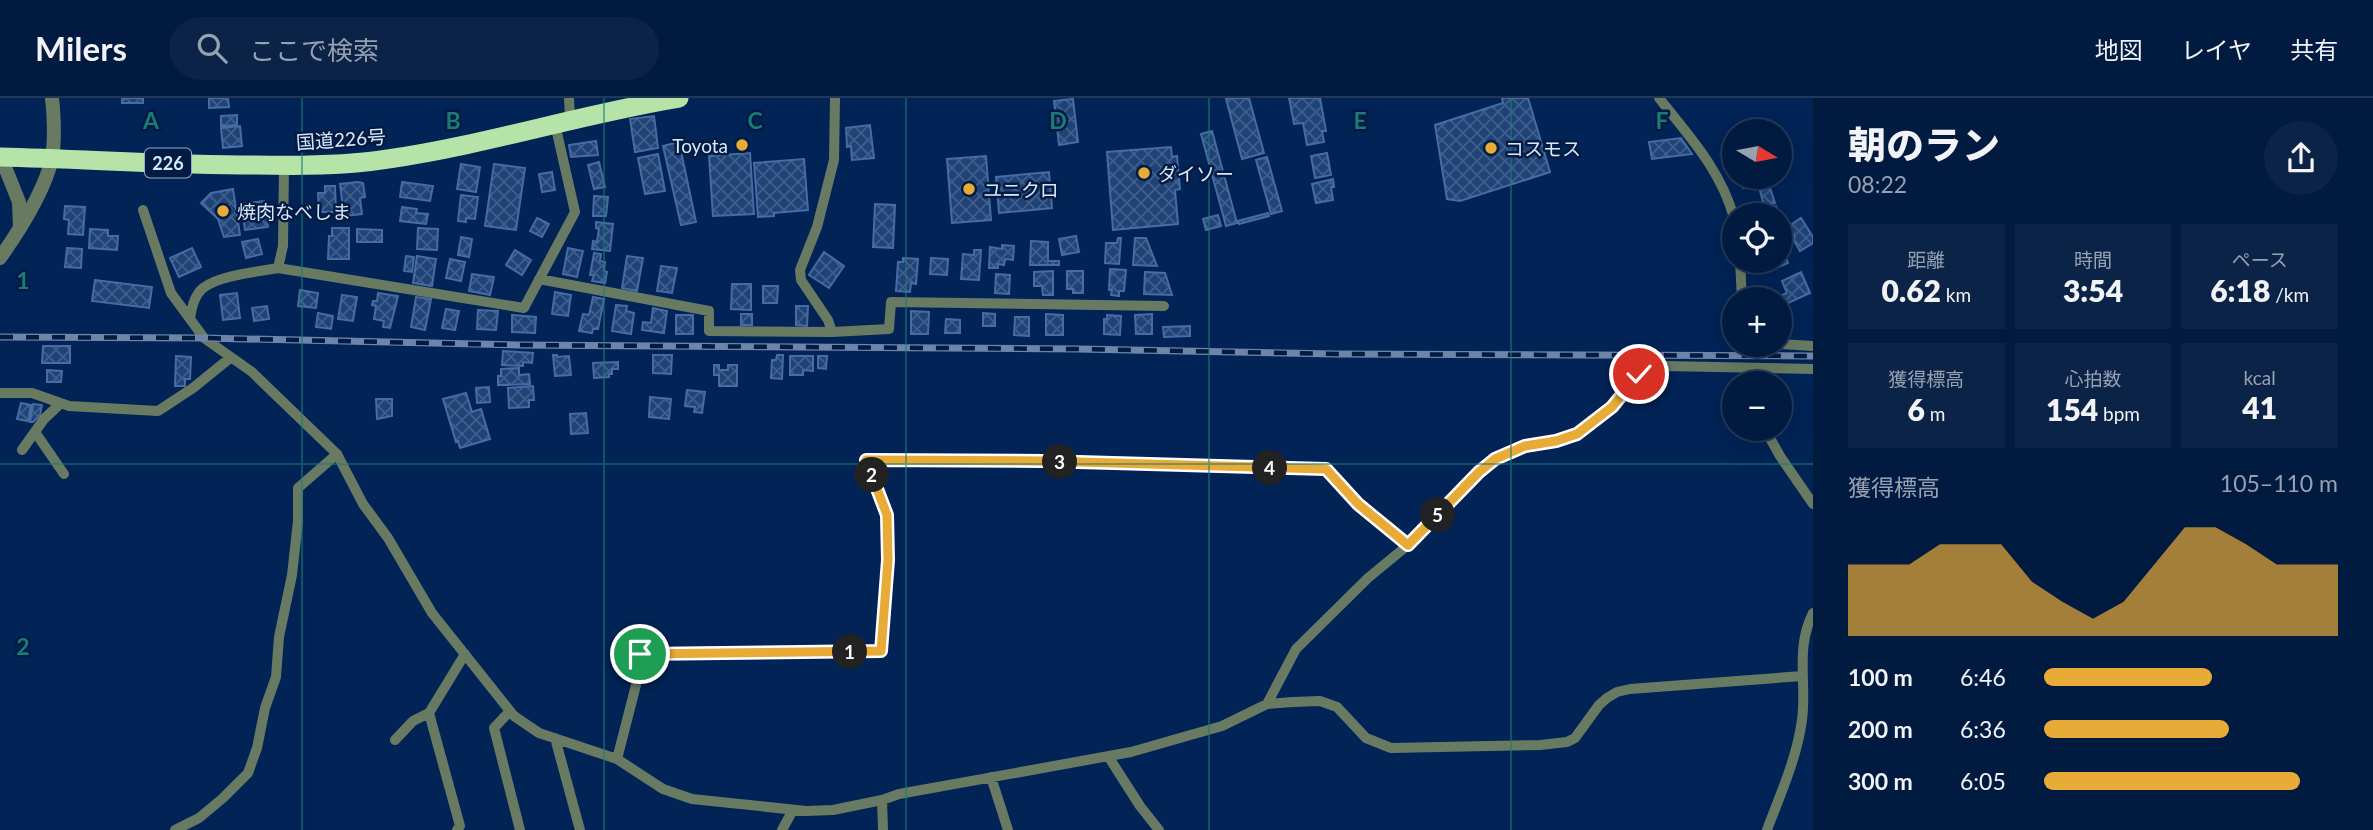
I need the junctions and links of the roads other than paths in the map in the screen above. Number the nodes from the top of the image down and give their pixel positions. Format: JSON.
{"nodes":[{"id":1,"x":52,"y":98,"type":"edge"},
{"id":2,"x":569,"y":98,"type":"edge"},
{"id":3,"x":679,"y":98,"type":"edge"},
{"id":4,"x":835,"y":98,"type":"edge"},
{"id":5,"x":1659,"y":98,"type":"edge"},
{"id":6,"x":563,"y":122,"type":"junction"},
{"id":7,"x":0,"y":157,"type":"edge"},
{"id":8,"x":52,"y":158,"type":"junction"},
{"id":9,"x":284,"y":166,"type":"junction"},
{"id":10,"x":1730,"y":203,"type":"edge"},
{"id":11,"x":143,"y":210,"type":"dead end"},
{"id":12,"x":20,"y":229,"type":"junction"},
{"id":13,"x":0,"y":258,"type":"edge"},
{"id":14,"x":278,"y":268,"type":"junction"},
{"id":15,"x":539,"y":279,"type":"junction"},
{"id":16,"x":1164,"y":306,"type":"dead end"},
{"id":17,"x":190,"y":318,"type":"junction"},
{"id":18,"x":832,"y":332,"type":"junction"},
{"id":19,"x":1792,"y":345,"type":"edge"},
{"id":20,"x":1813,"y":346,"type":"edge"},
{"id":21,"x":230,"y":358,"type":"junction"},
{"id":22,"x":1745,"y":368,"type":"junction"},
{"id":23,"x":1813,"y":369,"type":"edge"},
{"id":24,"x":1746,"y":371,"type":"edge"},
{"id":25,"x":0,"y":393,"type":"edge"},
{"id":26,"x":61,"y":403,"type":"junction"},
{"id":27,"x":35,"y":432,"type":"junction"},
{"id":28,"x":1772,"y":441,"type":"edge"},
{"id":29,"x":22,"y":450,"type":"dead end"},
{"id":30,"x":337,"y":454,"type":"junction"},
{"id":31,"x":64,"y":474,"type":"dead end"},
{"id":32,"x":1813,"y":504,"type":"edge"},
{"id":33,"x":1408,"y":545,"type":"junction"},
{"id":34,"x":1813,"y":613,"type":"edge"},
{"id":35,"x":465,"y":654,"type":"junction"},
{"id":36,"x":1802,"y":676,"type":"junction"},
{"id":37,"x":1267,"y":704,"type":"junction"},
{"id":38,"x":510,"y":711,"type":"junction"},
{"id":39,"x":429,"y":713,"type":"junction"},
{"id":40,"x":555,"y":738,"type":"junction"},
{"id":41,"x":395,"y":740,"type":"dead end"},
{"id":42,"x":1108,"y":756,"type":"junction"},
{"id":43,"x":617,"y":759,"type":"junction"},
{"id":44,"x":991,"y":778,"type":"junction"},
{"id":45,"x":882,"y":800,"type":"junction"},
{"id":46,"x":793,"y":810,"type":"junction"},
{"id":47,"x":175,"y":830,"type":"edge"},
{"id":48,"x":457,"y":830,"type":"edge"},
{"id":49,"x":520,"y":830,"type":"edge"},
{"id":50,"x":580,"y":830,"type":"edge"},
{"id":51,"x":782,"y":830,"type":"edge"},
{"id":52,"x":883,"y":830,"type":"edge"},
{"id":53,"x":1008,"y":830,"type":"edge"},
{"id":54,"x":1159,"y":830,"type":"edge"},
{"id":55,"x":1767,"y":830,"type":"edge"}],
"edges":[{"from":1,"to":8,"type":"street"},
{"from":2,"to":6,"type":"street"},
{"from":3,"to":6,"type":"highway","name":"国道226号","number":"226"},
{"from":4,"to":18,"type":"street"},
{"from":5,"to":10,"type":"street"},
{"from":6,"to":9,"type":"highway","name":"国道226号","number":"226"},
{"from":6,"to":15,"type":"street"},
{"from":7,"to":8,"type":"highway","name":"国道226号","number":"226"},
{"from":7,"to":12,"type":"street"},
{"from":8,"to":9,"type":"highway","name":"国道226号","number":"226"},
{"from":8,"to":12,"type":"street"},
{"from":9,"to":14,"type":"street"},
{"from":11,"to":17,"type":"street"},
{"from":12,"to":13,"type":"street"},
{"from":14,"to":15,"type":"street"},
{"from":14,"to":17,"type":"street"},
{"from":15,"to":18,"type":"street"},
{"from":16,"to":18,"type":"street"},
{"from":17,"to":21,"type":"street"},
{"from":19,"to":20,"type":"street"},
{"from":21,"to":26,"type":"street"},
{"from":21,"to":30,"type":"street"},
{"from":22,"to":23,"type":"street"},
{"from":22,"to":24,"type":"street"},
{"from":22,"to":33,"type":"street"},
{"from":25,"to":26,"type":"street"},
{"from":26,"to":27,"type":"street"},
{"from":27,"to":29,"type":"street"},
{"from":27,"to":31,"type":"street"},
{"from":28,"to":32,"type":"street"},
{"from":30,"to":35,"type":"street"},
{"from":30,"to":47,"type":"street"},
{"from":33,"to":37,"type":"street"},
{"from":33,"to":43,"type":"street"},
{"from":34,"to":36,"type":"street"},
{"from":35,"to":38,"type":"street"},
{"from":35,"to":39,"type":"street"},
{"from":36,"to":37,"type":"street"},
{"from":36,"to":55,"type":"street"},
{"from":37,"to":42,"type":"street"},
{"from":38,"to":40,"type":"street"},
{"from":38,"to":49,"type":"street"},
{"from":39,"to":41,"type":"street"},
{"from":39,"to":48,"type":"street"},
{"from":40,"to":43,"type":"street"},
{"from":40,"to":50,"type":"street"},
{"from":42,"to":44,"type":"street"},
{"from":42,"to":54,"type":"street"},
{"from":43,"to":46,"type":"street"},
{"from":44,"to":45,"type":"street"},
{"from":44,"to":53,"type":"street"},
{"from":45,"to":46,"type":"street"},
{"from":45,"to":52,"type":"street"},
{"from":46,"to":51,"type":"street"}]}
